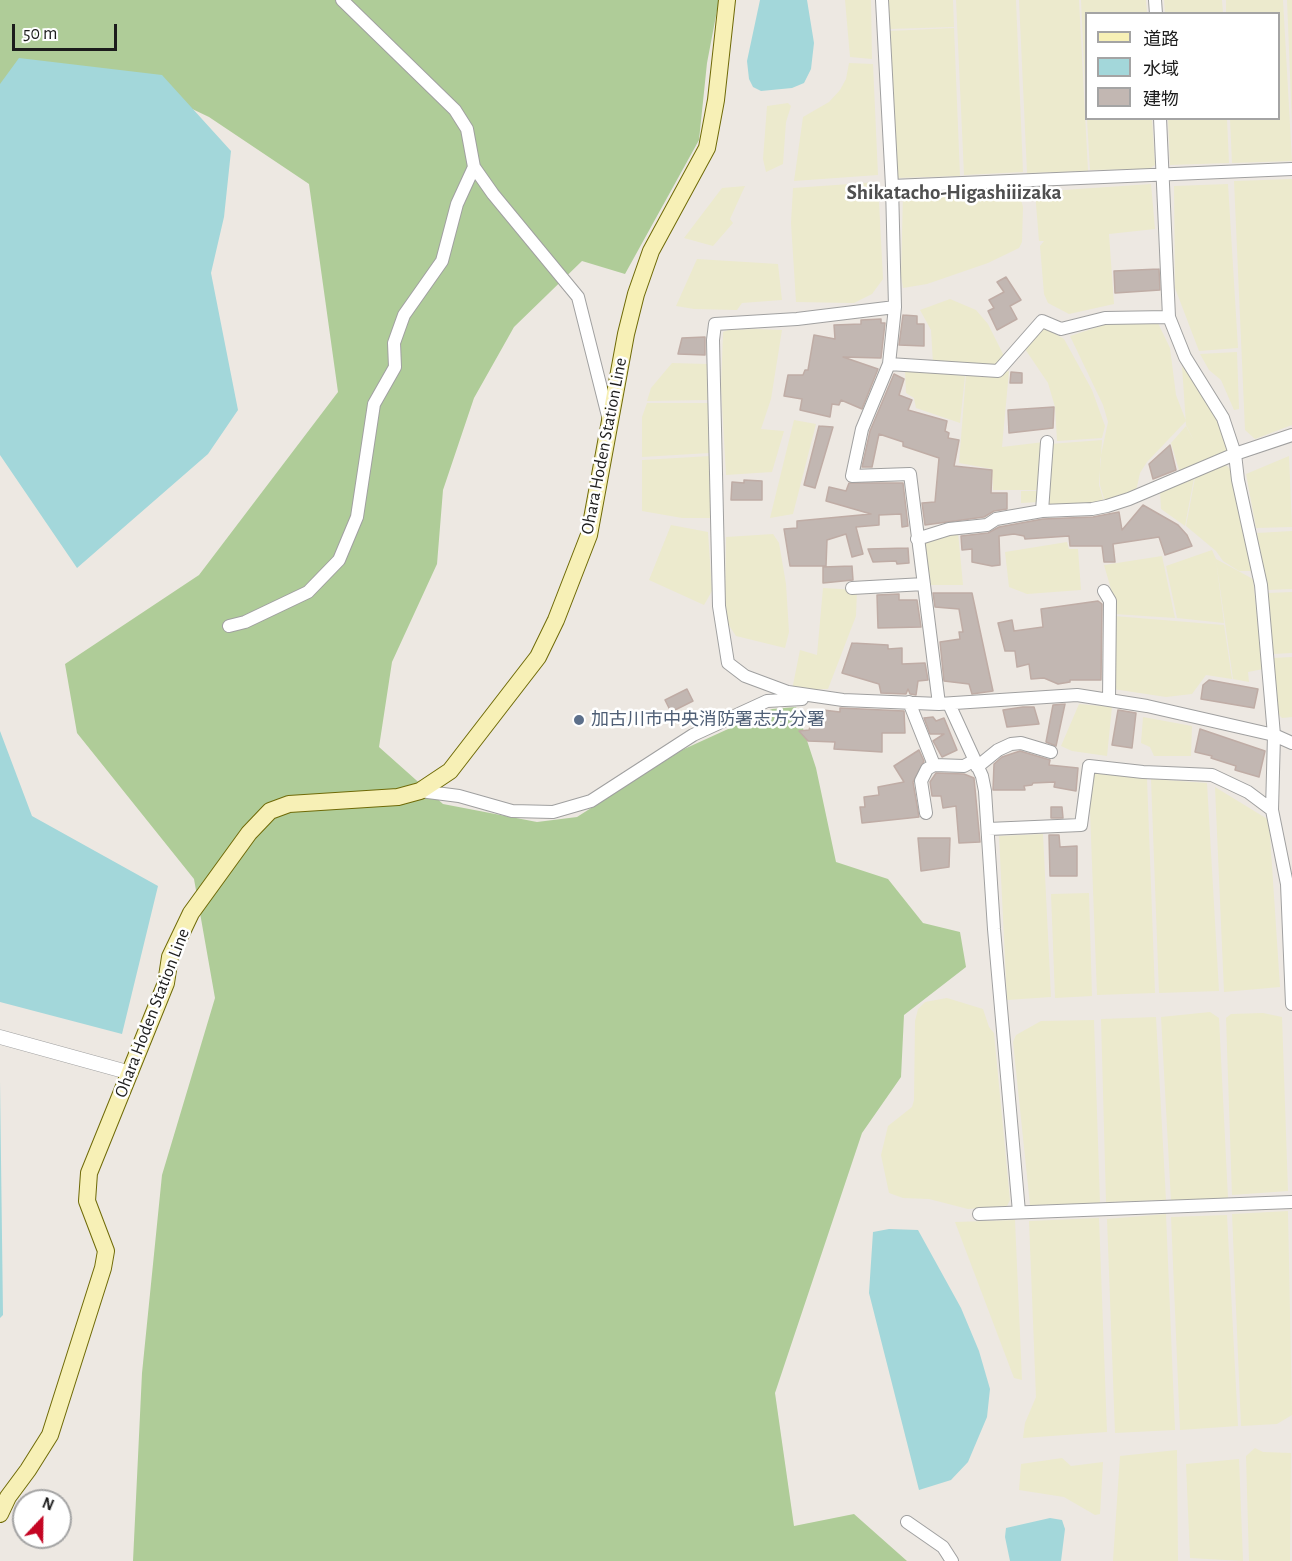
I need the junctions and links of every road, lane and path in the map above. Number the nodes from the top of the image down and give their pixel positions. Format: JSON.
{"nodes":[{"id":1,"x":342,"y":0,"type":"edge"},
{"id":2,"x":727,"y":0,"type":"edge"},
{"id":3,"x":882,"y":0,"type":"edge"},
{"id":4,"x":1160,"y":120,"type":"edge"},
{"id":5,"x":474,"y":167,"type":"junction"},
{"id":6,"x":1292,"y":169,"type":"edge"},
{"id":7,"x":1162,"y":174,"type":"junction"},
{"id":8,"x":892,"y":186,"type":"junction"},
{"id":9,"x":895,"y":307,"type":"junction"},
{"id":10,"x":1168,"y":317,"type":"junction"},
{"id":11,"x":889,"y":364,"type":"junction"},
{"id":12,"x":610,"y":424,"type":"junction"},
{"id":13,"x":1292,"y":435,"type":"edge"},
{"id":14,"x":1047,"y":442,"type":"dead end"},
{"id":15,"x":1235,"y":454,"type":"junction"},
{"id":16,"x":1042,"y":511,"type":"junction"},
{"id":17,"x":917,"y":539,"type":"junction"},
{"id":18,"x":924,"y":584,"type":"junction"},
{"id":19,"x":852,"y":588,"type":"dead end"},
{"id":20,"x":1104,"y":591,"type":"dead end"},
{"id":21,"x":230,"y":626,"type":"dead end"},
{"id":22,"x":826,"y":697,"type":"junction"},
{"id":23,"x":1108,"y":700,"type":"junction"},
{"id":24,"x":909,"y":702,"type":"junction"},
{"id":25,"x":944,"y":704,"type":"junction"},
{"id":26,"x":1275,"y":735,"type":"junction"},
{"id":27,"x":1292,"y":743,"type":"edge"},
{"id":28,"x":1052,"y":752,"type":"dead end"},
{"id":29,"x":975,"y":764,"type":"junction"},
{"id":30,"x":934,"y":765,"type":"junction"},
{"id":31,"x":420,"y":791,"type":"junction"},
{"id":32,"x":1272,"y":810,"type":"junction"},
{"id":33,"x":926,"y":813,"type":"dead end"},
{"id":34,"x":988,"y":829,"type":"junction"},
{"id":35,"x":1292,"y":1004,"type":"edge"},
{"id":36,"x":0,"y":1037,"type":"edge"},
{"id":37,"x":131,"y":1073,"type":"junction"},
{"id":38,"x":1292,"y":1202,"type":"edge"},
{"id":39,"x":1019,"y":1212,"type":"junction"},
{"id":40,"x":979,"y":1214,"type":"dead end"},
{"id":41,"x":0,"y":1514,"type":"edge"},
{"id":42,"x":907,"y":1522,"type":"dead end"},
{"id":43,"x":952,"y":1561,"type":"edge"}],
"edges":[{"from":1,"to":5,"type":"street"},
{"from":2,"to":12,"type":"main road","name":"Ohara Hoden Station Line"},
{"from":3,"to":8,"type":"street"},
{"from":4,"to":7,"type":"street"},
{"from":5,"to":12,"type":"street"},
{"from":5,"to":21,"type":"street"},
{"from":6,"to":7,"type":"street"},
{"from":7,"to":8,"type":"street"},
{"from":7,"to":10,"type":"street"},
{"from":8,"to":9,"type":"street"},
{"from":9,"to":11,"type":"street"},
{"from":9,"to":22,"type":"street"},
{"from":10,"to":11,"type":"street"},
{"from":10,"to":15,"type":"street"},
{"from":11,"to":17,"type":"street"},
{"from":12,"to":31,"type":"main road","name":"Ohara Hoden Station Line"},
{"from":13,"to":15,"type":"street"},
{"from":14,"to":16,"type":"street"},
{"from":15,"to":16,"type":"street"},
{"from":15,"to":26,"type":"street"},
{"from":16,"to":17,"type":"street"},
{"from":17,"to":18,"type":"street"},
{"from":18,"to":19,"type":"street"},
{"from":18,"to":25,"type":"street"},
{"from":20,"to":23,"type":"street"},
{"from":22,"to":24,"type":"street"},
{"from":22,"to":31,"type":"street"},
{"from":23,"to":25,"type":"street"},
{"from":23,"to":26,"type":"street"},
{"from":24,"to":25,"type":"street"},
{"from":24,"to":30,"type":"street"},
{"from":25,"to":29,"type":"street"},
{"from":26,"to":27,"type":"street"},
{"from":26,"to":32,"type":"street"},
{"from":28,"to":29,"type":"street"},
{"from":29,"to":30,"type":"street"},
{"from":29,"to":34,"type":"street"},
{"from":30,"to":33,"type":"street"},
{"from":31,"to":37,"type":"main road","name":"Ohara Hoden Station Line"},
{"from":32,"to":34,"type":"street"},
{"from":32,"to":35,"type":"street"},
{"from":34,"to":39,"type":"street"},
{"from":36,"to":37,"type":"street"},
{"from":37,"to":41,"type":"main road","name":"Ohara Hoden Station Line"},
{"from":38,"to":39,"type":"street"},
{"from":39,"to":40,"type":"street"},
{"from":42,"to":43,"type":"street"}]}
